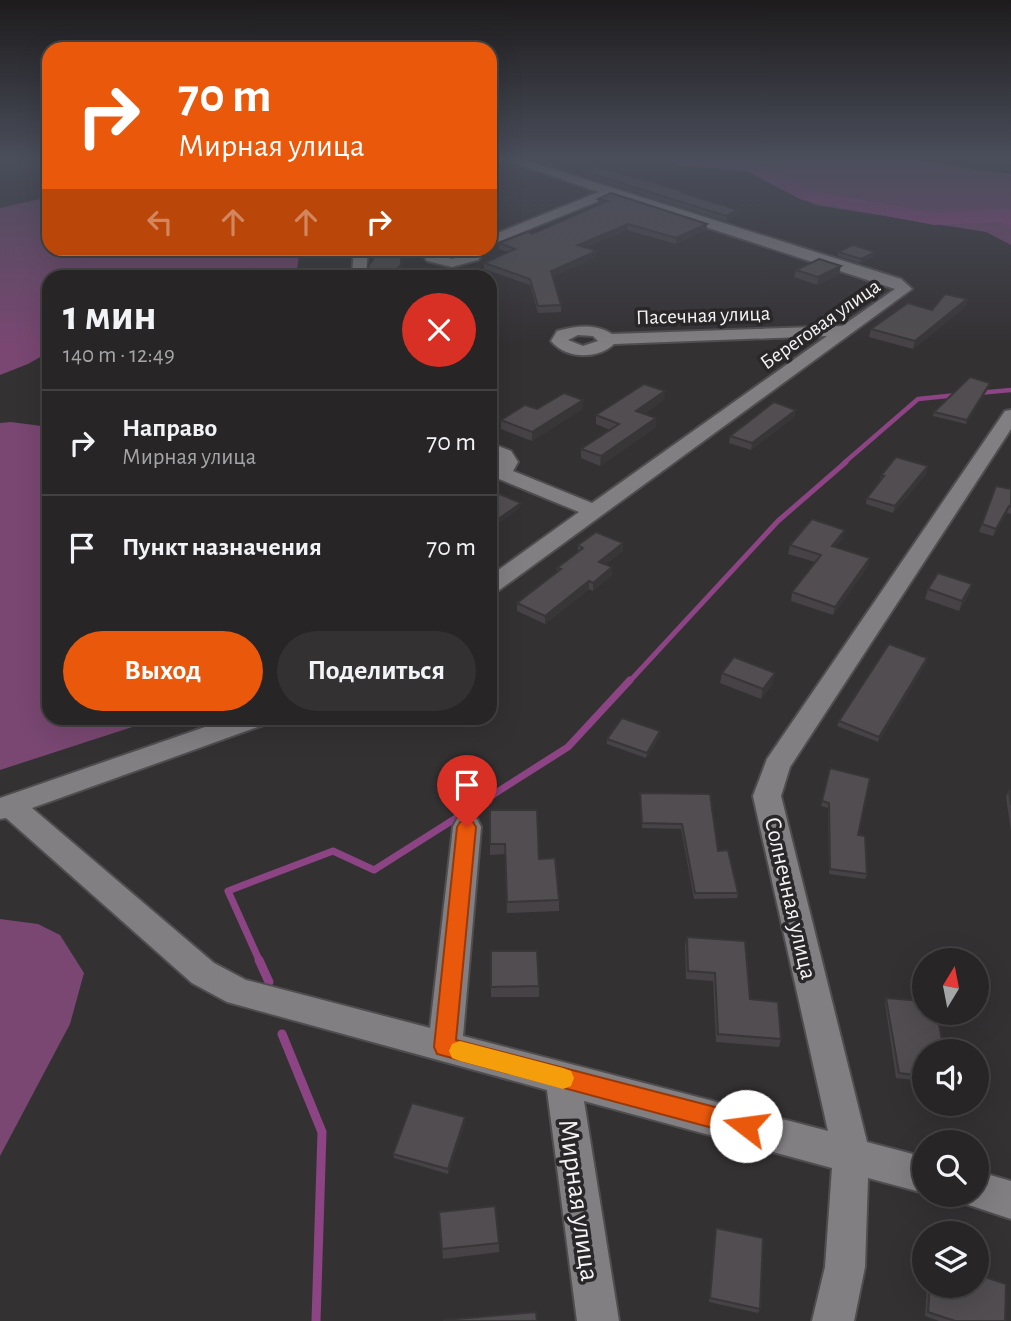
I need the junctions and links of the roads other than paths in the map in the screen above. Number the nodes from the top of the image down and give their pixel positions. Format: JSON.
{"nodes":[{"id":1,"x":537,"y":222,"type":"edge"},
{"id":2,"x":706,"y":222,"type":"edge"},
{"id":3,"x":497,"y":238,"type":"edge"},
{"id":4,"x":433,"y":256,"type":"edge"},
{"id":5,"x":473,"y":256,"type":"edge"},
{"id":6,"x":844,"y":331,"type":"junction"},
{"id":7,"x":607,"y":339,"type":"dead end"},
{"id":8,"x":1011,"y":415,"type":"edge"},
{"id":9,"x":497,"y":453,"type":"edge"},
{"id":10,"x":497,"y":474,"type":"edge"},
{"id":11,"x":497,"y":476,"type":"edge"},
{"id":12,"x":594,"y":512,"type":"junction"},
{"id":13,"x":497,"y":581,"type":"edge"},
{"id":14,"x":237,"y":725,"type":"edge"},
{"id":15,"x":6,"y":808,"type":"edge"},
{"id":16,"x":467,"y":827,"type":"dead end"},
{"id":17,"x":445,"y":1047,"type":"junction"},
{"id":18,"x":563,"y":1078,"type":"junction"},
{"id":19,"x":850,"y":1153,"type":"junction"},
{"id":20,"x":912,"y":1171,"type":"edge"},
{"id":21,"x":989,"y":1194,"type":"edge"},
{"id":22,"x":1011,"y":1200,"type":"edge"},
{"id":23,"x":598,"y":1321,"type":"edge"},
{"id":24,"x":833,"y":1321,"type":"edge"}],
"edges":[{"from":1,"to":3,"type":"street"},
{"from":2,"to":6,"type":"street","name":"Береговая улица"},
{"from":4,"to":5,"type":"street"},
{"from":6,"to":7,"type":"street","name":"Пасечная улица"},
{"from":6,"to":12,"type":"street","name":"Береговая улица"},
{"from":8,"to":19,"type":"street","name":"Солнечная улица"},
{"from":9,"to":10,"type":"street"},
{"from":11,"to":12,"type":"street"},
{"from":12,"to":13,"type":"street","name":"Береговая улица"},
{"from":14,"to":15,"type":"street"},
{"from":15,"to":17,"type":"street"},
{"from":16,"to":17,"type":"street"},
{"from":17,"to":18,"type":"street"},
{"from":18,"to":19,"type":"street"},
{"from":18,"to":23,"type":"street","name":"Мирная улица"},
{"from":19,"to":20,"type":"street"},
{"from":19,"to":24,"type":"street","name":"Солнечная улица"},
{"from":21,"to":22,"type":"street"}]}
